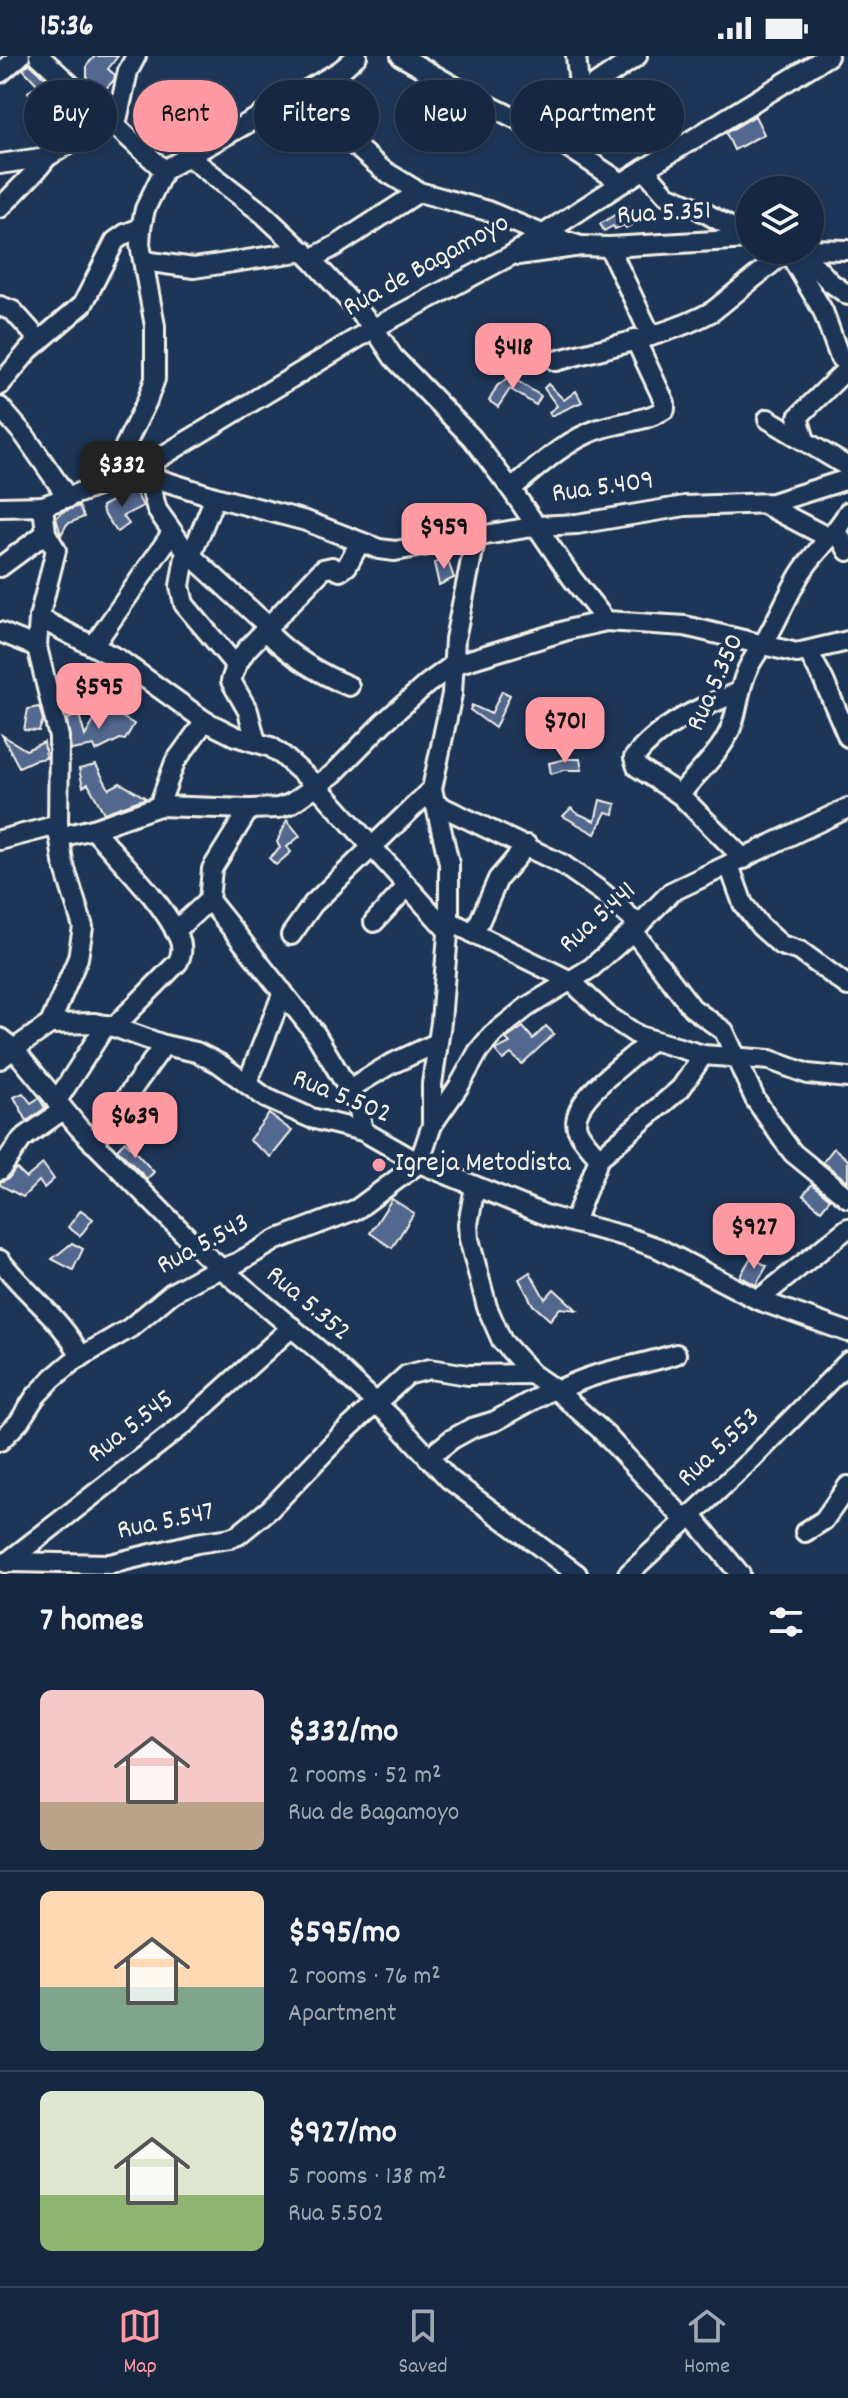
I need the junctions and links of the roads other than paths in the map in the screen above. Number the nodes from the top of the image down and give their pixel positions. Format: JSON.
{"nodes":[{"id":1,"x":20,"y":56,"type":"edge"},
{"id":2,"x":39,"y":56,"type":"edge"},
{"id":3,"x":136,"y":56,"type":"edge"},
{"id":4,"x":357,"y":56,"type":"edge"},
{"id":5,"x":401,"y":56,"type":"edge"},
{"id":6,"x":576,"y":56,"type":"edge"},
{"id":7,"x":637,"y":56,"type":"edge"},
{"id":8,"x":827,"y":56,"type":"edge"},
{"id":9,"x":0,"y":73,"type":"edge"},
{"id":10,"x":65,"y":80,"type":"edge"},
{"id":11,"x":324,"y":80,"type":"edge"},
{"id":12,"x":578,"y":80,"type":"edge"},
{"id":13,"x":602,"y":80,"type":"edge"},
{"id":14,"x":117,"y":107,"type":"edge"},
{"id":15,"x":511,"y":116,"type":"edge"},
{"id":16,"x":254,"y":119,"type":"edge"},
{"id":17,"x":117,"y":128,"type":"edge"},
{"id":18,"x":57,"y":152,"type":"edge"},
{"id":19,"x":362,"y":152,"type":"edge"},
{"id":20,"x":576,"y":152,"type":"edge"},
{"id":21,"x":188,"y":156,"type":"junction"},
{"id":22,"x":47,"y":157,"type":"junction"},
{"id":23,"x":0,"y":164,"type":"edge"},
{"id":24,"x":644,"y":169,"type":"junction"},
{"id":25,"x":164,"y":170,"type":"junction"},
{"id":26,"x":622,"y":183,"type":"junction"},
{"id":27,"x":419,"y":192,"type":"junction"},
{"id":28,"x":0,"y":208,"type":"edge"},
{"id":29,"x":141,"y":228,"type":"junction"},
{"id":30,"x":736,"y":230,"type":"edge"},
{"id":31,"x":542,"y":234,"type":"junction"},
{"id":32,"x":736,"y":239,"type":"edge"},
{"id":33,"x":581,"y":246,"type":"junction"},
{"id":34,"x":609,"y":247,"type":"junction"},
{"id":35,"x":824,"y":249,"type":"edge"},
{"id":36,"x":848,"y":250,"type":"edge"},
{"id":37,"x":308,"y":255,"type":"junction"},
{"id":38,"x":510,"y":256,"type":"junction"},
{"id":39,"x":144,"y":261,"type":"junction"},
{"id":40,"x":773,"y":264,"type":"edge"},
{"id":41,"x":798,"y":264,"type":"edge"},
{"id":42,"x":808,"y":264,"type":"edge"},
{"id":43,"x":848,"y":295,"type":"edge"},
{"id":44,"x":4,"y":313,"type":"edge"},
{"id":45,"x":374,"y":328,"type":"junction"},
{"id":46,"x":643,"y":338,"type":"junction"},
{"id":47,"x":40,"y":341,"type":"junction"},
{"id":48,"x":556,"y":361,"type":"dead end"},
{"id":49,"x":848,"y":366,"type":"edge"},
{"id":50,"x":0,"y":385,"type":"edge"},
{"id":51,"x":0,"y":407,"type":"edge"},
{"id":52,"x":768,"y":419,"type":"dead end"},
{"id":53,"x":805,"y":440,"type":"junction"},
{"id":54,"x":848,"y":467,"type":"edge"},
{"id":55,"x":136,"y":476,"type":"junction"},
{"id":56,"x":848,"y":479,"type":"edge"},
{"id":57,"x":511,"y":489,"type":"junction"},
{"id":58,"x":215,"y":497,"type":"junction"},
{"id":59,"x":68,"y":498,"type":"junction"},
{"id":60,"x":764,"y":504,"type":"junction"},
{"id":61,"x":43,"y":506,"type":"junction"},
{"id":62,"x":0,"y":507,"type":"edge"},
{"id":63,"x":848,"y":512,"type":"edge"},
{"id":64,"x":537,"y":526,"type":"junction"},
{"id":65,"x":46,"y":533,"type":"junction"},
{"id":66,"x":172,"y":533,"type":"junction"},
{"id":67,"x":833,"y":534,"type":"junction"},
{"id":68,"x":476,"y":536,"type":"junction"},
{"id":69,"x":360,"y":542,"type":"junction"},
{"id":70,"x":848,"y":551,"type":"edge"},
{"id":71,"x":188,"y":554,"type":"junction"},
{"id":72,"x":0,"y":567,"type":"edge"},
{"id":73,"x":39,"y":618,"type":"junction"},
{"id":74,"x":606,"y":621,"type":"junction"},
{"id":75,"x":269,"y":627,"type":"junction"},
{"id":76,"x":0,"y":632,"type":"edge"},
{"id":77,"x":848,"y":641,"type":"edge"},
{"id":78,"x":94,"y":645,"type":"junction"},
{"id":79,"x":763,"y":645,"type":"junction"},
{"id":80,"x":37,"y":647,"type":"junction"},
{"id":81,"x":808,"y":651,"type":"junction"},
{"id":82,"x":453,"y":665,"type":"junction"},
{"id":83,"x":236,"y":666,"type":"junction"},
{"id":84,"x":349,"y":686,"type":"dead end"},
{"id":85,"x":739,"y":692,"type":"junction"},
{"id":86,"x":205,"y":721,"type":"junction"},
{"id":87,"x":848,"y":737,"type":"edge"},
{"id":88,"x":256,"y":742,"type":"junction"},
{"id":89,"x":318,"y":787,"type":"junction"},
{"id":90,"x":680,"y":795,"type":"junction"},
{"id":91,"x":433,"y":796,"type":"junction"},
{"id":92,"x":159,"y":806,"type":"junction"},
{"id":93,"x":848,"y":808,"type":"edge"},
{"id":94,"x":249,"y":809,"type":"junction"},
{"id":95,"x":93,"y":829,"type":"junction"},
{"id":96,"x":59,"y":831,"type":"junction"},
{"id":97,"x":0,"y":840,"type":"edge"},
{"id":98,"x":527,"y":845,"type":"junction"},
{"id":99,"x":371,"y":848,"type":"junction"},
{"id":100,"x":737,"y":862,"type":"junction"},
{"id":101,"x":406,"y":888,"type":"junction"},
{"id":102,"x":209,"y":900,"type":"junction"},
{"id":103,"x":374,"y":922,"type":"dead end"},
{"id":104,"x":449,"y":926,"type":"junction"},
{"id":105,"x":636,"y":928,"type":"junction"},
{"id":106,"x":175,"y":931,"type":"junction"},
{"id":107,"x":474,"y":934,"type":"junction"},
{"id":108,"x":291,"y":935,"type":"dead end"},
{"id":109,"x":571,"y":981,"type":"junction"},
{"id":110,"x":848,"y":986,"type":"edge"},
{"id":111,"x":283,"y":992,"type":"junction"},
{"id":112,"x":50,"y":1024,"type":"junction"},
{"id":113,"x":110,"y":1026,"type":"junction"},
{"id":114,"x":651,"y":1040,"type":"junction"},
{"id":115,"x":437,"y":1043,"type":"junction"},
{"id":116,"x":164,"y":1045,"type":"junction"},
{"id":117,"x":5,"y":1049,"type":"edge"},
{"id":118,"x":703,"y":1055,"type":"junction"},
{"id":119,"x":739,"y":1058,"type":"junction"},
{"id":120,"x":848,"y":1078,"type":"edge"},
{"id":121,"x":247,"y":1084,"type":"junction"},
{"id":122,"x":349,"y":1089,"type":"junction"},
{"id":123,"x":60,"y":1106,"type":"junction"},
{"id":124,"x":432,"y":1125,"type":"junction"},
{"id":125,"x":363,"y":1131,"type":"junction"},
{"id":126,"x":93,"y":1143,"type":"junction"},
{"id":127,"x":599,"y":1158,"type":"junction"},
{"id":128,"x":419,"y":1163,"type":"junction"},
{"id":129,"x":0,"y":1170,"type":"edge"},
{"id":130,"x":475,"y":1187,"type":"junction"},
{"id":131,"x":848,"y":1198,"type":"edge"},
{"id":132,"x":574,"y":1222,"type":"junction"},
{"id":133,"x":848,"y":1228,"type":"edge"},
{"id":134,"x":0,"y":1260,"type":"edge"},
{"id":135,"x":222,"y":1270,"type":"junction"},
{"id":136,"x":758,"y":1300,"type":"junction"},
{"id":137,"x":292,"y":1327,"type":"junction"},
{"id":138,"x":848,"y":1332,"type":"edge"},
{"id":139,"x":676,"y":1354,"type":"dead end"},
{"id":140,"x":81,"y":1357,"type":"junction"},
{"id":141,"x":848,"y":1362,"type":"edge"},
{"id":142,"x":532,"y":1374,"type":"junction"},
{"id":143,"x":555,"y":1390,"type":"junction"},
{"id":144,"x":370,"y":1398,"type":"junction"},
{"id":145,"x":0,"y":1441,"type":"edge"},
{"id":146,"x":428,"y":1458,"type":"junction"},
{"id":147,"x":848,"y":1486,"type":"edge"},
{"id":148,"x":688,"y":1518,"type":"junction"},
{"id":149,"x":805,"y":1532,"type":"dead end"},
{"id":150,"x":5,"y":1564,"type":"edge"},
{"id":151,"x":577,"y":1574,"type":"edge"},
{"id":152,"x":628,"y":1574,"type":"edge"},
{"id":153,"x":740,"y":1574,"type":"edge"}],
"edges":[{"from":1,"to":9,"type":"street"},
{"from":2,"to":10,"type":"street"},
{"from":3,"to":14,"type":"street"},
{"from":4,"to":11,"type":"street"},
{"from":5,"to":15,"type":"street"},
{"from":6,"to":12,"type":"street"},
{"from":7,"to":13,"type":"street"},
{"from":8,"to":24,"type":"street","name":"Rua de Bagamoyo"},
{"from":16,"to":21,"type":"street"},
{"from":17,"to":25,"type":"street"},
{"from":18,"to":22,"type":"street"},
{"from":19,"to":27,"type":"street"},
{"from":20,"to":26,"type":"street"},
{"from":21,"to":25,"type":"street"},
{"from":21,"to":37,"type":"street"},
{"from":22,"to":23,"type":"street"},
{"from":22,"to":28,"type":"street"},
{"from":24,"to":26,"type":"street","name":"Rua de Bagamoyo"},
{"from":24,"to":30,"type":"street"},
{"from":25,"to":29,"type":"street"},
{"from":26,"to":31,"type":"street","name":"Rua de Bagamoyo"},
{"from":27,"to":31,"type":"street"},
{"from":27,"to":37,"type":"street"},
{"from":29,"to":39,"type":"street"},
{"from":29,"to":47,"type":"street"},
{"from":31,"to":33,"type":"street"},
{"from":31,"to":38,"type":"street","name":"Rua de Bagamoyo"},
{"from":32,"to":34,"type":"street","name":"Rua 5.351"},
{"from":33,"to":34,"type":"street","name":"Rua 5.351"},
{"from":33,"to":38,"type":"street"},
{"from":34,"to":46,"type":"street"},
{"from":35,"to":36,"type":"street"},
{"from":37,"to":39,"type":"street"},
{"from":37,"to":45,"type":"street"},
{"from":38,"to":45,"type":"street","name":"Rua de Bagamoyo"},
{"from":39,"to":55,"type":"street"},
{"from":40,"to":46,"type":"street"},
{"from":41,"to":49,"type":"street"},
{"from":42,"to":43,"type":"street"},
{"from":44,"to":47,"type":"street"},
{"from":45,"to":55,"type":"street","name":"Rua de Bagamoyo"},
{"from":45,"to":57,"type":"street"},
{"from":46,"to":48,"type":"street"},
{"from":46,"to":57,"type":"street"},
{"from":47,"to":50,"type":"street"},
{"from":49,"to":53,"type":"street"},
{"from":51,"to":59,"type":"street"},
{"from":52,"to":53,"type":"street"},
{"from":53,"to":54,"type":"street"},
{"from":55,"to":58,"type":"street","name":"Rua 5.409"},
{"from":55,"to":59,"type":"street","name":"Rua de Bagamoyo"},
{"from":55,"to":66,"type":"street"},
{"from":56,"to":60,"type":"street","name":"Rua 5.409"},
{"from":57,"to":64,"type":"street"},
{"from":58,"to":69,"type":"street","name":"Rua 5.409"},
{"from":58,"to":71,"type":"street"},
{"from":59,"to":61,"type":"street","name":"Rua de Bagamoyo"},
{"from":60,"to":64,"type":"street","name":"Rua 5.409"},
{"from":60,"to":67,"type":"street"},
{"from":61,"to":62,"type":"street","name":"Rua de Bagamoyo"},
{"from":61,"to":65,"type":"street"},
{"from":63,"to":67,"type":"street","name":"Rua 5.350"},
{"from":64,"to":68,"type":"street","name":"Rua 5.409"},
{"from":64,"to":74,"type":"street"},
{"from":65,"to":72,"type":"street"},
{"from":65,"to":73,"type":"street"},
{"from":66,"to":71,"type":"street"},
{"from":66,"to":78,"type":"street"},
{"from":67,"to":70,"type":"street"},
{"from":67,"to":79,"type":"street","name":"Rua 5.350"},
{"from":68,"to":69,"type":"street","name":"Rua 5.409"},
{"from":68,"to":82,"type":"street"},
{"from":69,"to":75,"type":"street"},
{"from":71,"to":75,"type":"street"},
{"from":71,"to":83,"type":"street"},
{"from":73,"to":78,"type":"street"},
{"from":73,"to":80,"type":"street"},
{"from":74,"to":79,"type":"street"},
{"from":74,"to":82,"type":"street"},
{"from":75,"to":83,"type":"street"},
{"from":75,"to":84,"type":"street"},
{"from":76,"to":80,"type":"street"},
{"from":77,"to":81,"type":"street"},
{"from":78,"to":86,"type":"street"},
{"from":79,"to":81,"type":"street"},
{"from":79,"to":85,"type":"street","name":"Rua 5.350"},
{"from":80,"to":96,"type":"street"},
{"from":81,"to":87,"type":"street"},
{"from":82,"to":89,"type":"street"},
{"from":82,"to":91,"type":"street"},
{"from":83,"to":88,"type":"street"},
{"from":85,"to":90,"type":"street","name":"Rua 5.350"},
{"from":85,"to":90,"type":"street"},
{"from":86,"to":88,"type":"street"},
{"from":86,"to":92,"type":"street"},
{"from":88,"to":89,"type":"street"},
{"from":89,"to":94,"type":"street"},
{"from":89,"to":99,"type":"street"},
{"from":90,"to":100,"type":"street"},
{"from":91,"to":98,"type":"street"},
{"from":91,"to":99,"type":"street"},
{"from":91,"to":104,"type":"street"},
{"from":92,"to":94,"type":"street"},
{"from":92,"to":95,"type":"street"},
{"from":93,"to":100,"type":"street","name":"Rua 5.441"},
{"from":94,"to":102,"type":"street"},
{"from":95,"to":96,"type":"street"},
{"from":95,"to":106,"type":"street"},
{"from":96,"to":97,"type":"street"},
{"from":96,"to":112,"type":"street"},
{"from":98,"to":105,"type":"street"},
{"from":98,"to":107,"type":"street"},
{"from":99,"to":101,"type":"street"},
{"from":99,"to":108,"type":"street"},
{"from":100,"to":105,"type":"street","name":"Rua 5.441"},
{"from":100,"to":110,"type":"street"},
{"from":101,"to":103,"type":"street"},
{"from":101,"to":104,"type":"street"},
{"from":102,"to":106,"type":"street"},
{"from":102,"to":111,"type":"street"},
{"from":104,"to":107,"type":"street"},
{"from":104,"to":115,"type":"street"},
{"from":105,"to":109,"type":"street","name":"Rua 5.441"},
{"from":105,"to":119,"type":"street"},
{"from":106,"to":113,"type":"street"},
{"from":107,"to":109,"type":"street"},
{"from":109,"to":114,"type":"street"},
{"from":109,"to":124,"type":"street","name":"Rua 5.441"},
{"from":111,"to":121,"type":"street"},
{"from":111,"to":122,"type":"street"},
{"from":112,"to":113,"type":"street","name":"Rua 5.502"},
{"from":112,"to":117,"type":"street"},
{"from":113,"to":116,"type":"street","name":"Rua 5.502"},
{"from":113,"to":123,"type":"street"},
{"from":114,"to":118,"type":"street"},
{"from":114,"to":127,"type":"street"},
{"from":115,"to":122,"type":"street"},
{"from":115,"to":124,"type":"street"},
{"from":116,"to":121,"type":"street","name":"Rua 5.502"},
{"from":116,"to":126,"type":"street"},
{"from":117,"to":123,"type":"street","name":"Rua 5.352"},
{"from":118,"to":119,"type":"street"},
{"from":118,"to":127,"type":"street"},
{"from":119,"to":120,"type":"street"},
{"from":119,"to":131,"type":"street"},
{"from":121,"to":125,"type":"street","name":"Rua 5.502"},
{"from":122,"to":125,"type":"street"},
{"from":123,"to":126,"type":"street","name":"Rua 5.352"},
{"from":123,"to":129,"type":"street"},
{"from":124,"to":128,"type":"street"},
{"from":125,"to":128,"type":"street","name":"Rua 5.502"},
{"from":126,"to":135,"type":"street","name":"Rua 5.352"},
{"from":127,"to":132,"type":"street"},
{"from":128,"to":130,"type":"street","name":"Rua 5.502"},
{"from":128,"to":135,"type":"street","name":"Rua 5.543"},
{"from":130,"to":132,"type":"street","name":"Rua 5.502"},
{"from":130,"to":142,"type":"street"},
{"from":132,"to":136,"type":"street","name":"Rua 5.502"},
{"from":133,"to":136,"type":"street"},
{"from":134,"to":140,"type":"street"},
{"from":135,"to":137,"type":"street","name":"Rua 5.352"},
{"from":135,"to":140,"type":"street","name":"Rua 5.543"},
{"from":136,"to":138,"type":"street","name":"Rua 5.502"},
{"from":137,"to":144,"type":"street","name":"Rua 5.352"},
{"from":137,"to":150,"type":"street","name":"Rua 5.545"},
{"from":139,"to":143,"type":"street"},
{"from":140,"to":145,"type":"street","name":"Rua 5.543"},
{"from":141,"to":148,"type":"street","name":"Rua 5.553"},
{"from":142,"to":143,"type":"street"},
{"from":142,"to":144,"type":"street","name":"Rua 5.547"},
{"from":143,"to":146,"type":"street"},
{"from":143,"to":148,"type":"street"},
{"from":144,"to":146,"type":"street","name":"Rua 5.352"},
{"from":144,"to":150,"type":"street","name":"Rua 5.547"},
{"from":146,"to":151,"type":"street","name":"Rua 5.352"},
{"from":147,"to":149,"type":"street"},
{"from":148,"to":152,"type":"street","name":"Rua 5.553"},
{"from":148,"to":153,"type":"street"}]}
